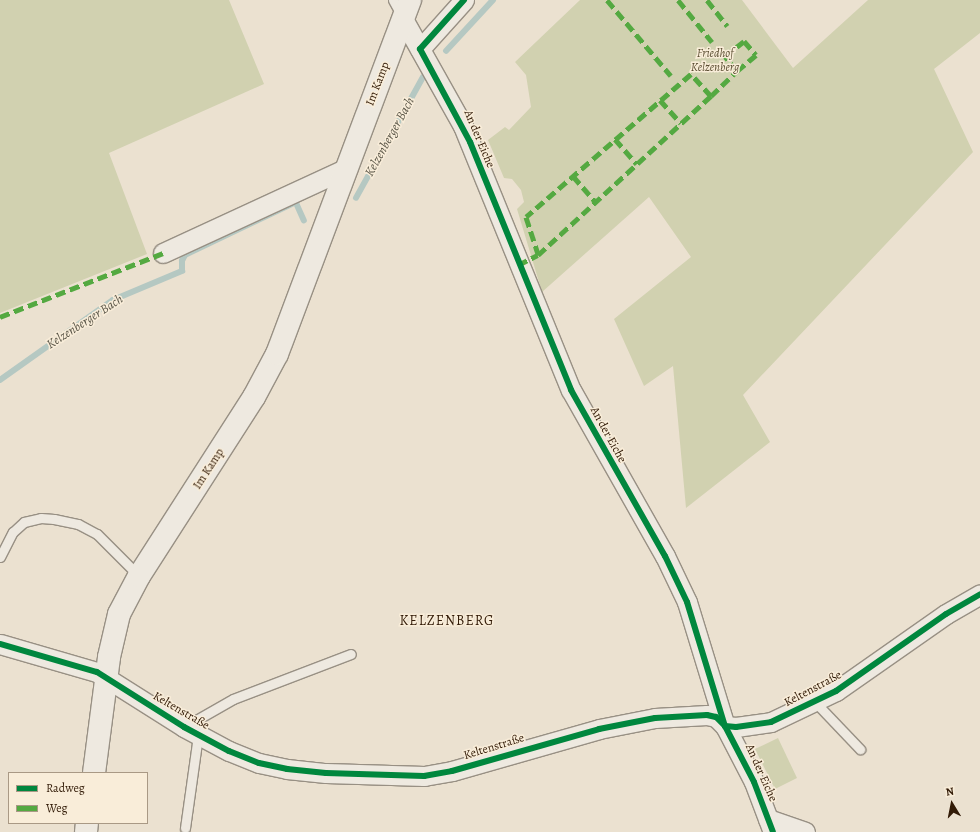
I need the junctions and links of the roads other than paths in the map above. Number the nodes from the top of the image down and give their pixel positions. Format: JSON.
{"nodes":[{"id":1,"x":464,"y":0,"type":"edge"},
{"id":2,"x":402,"y":6,"type":"edge"},
{"id":3,"x":420,"y":49,"type":"junction"},
{"id":4,"x":347,"y":168,"type":"junction"},
{"id":5,"x":164,"y":252,"type":"dead end"},
{"id":6,"x":0,"y":557,"type":"edge"},
{"id":7,"x":139,"y":576,"type":"junction"},
{"id":8,"x":980,"y":594,"type":"edge"},
{"id":9,"x":0,"y":644,"type":"edge"},
{"id":10,"x":351,"y":654,"type":"dead end"},
{"id":11,"x":107,"y":677,"type":"junction"},
{"id":12,"x":816,"y":703,"type":"junction"},
{"id":13,"x":725,"y":726,"type":"junction"},
{"id":14,"x":191,"y":731,"type":"junction"},
{"id":15,"x":860,"y":749,"type":"dead end"},
{"id":16,"x":94,"y":772,"type":"edge"},
{"id":17,"x":770,"y":825,"type":"edge"},
{"id":18,"x":186,"y":828,"type":"dead end"},
{"id":19,"x":805,"y":832,"type":"edge"}],
"edges":[{"from":1,"to":3,"type":"street"},
{"from":2,"to":3,"type":"street","name":"An der Eiche"},
{"from":2,"to":4,"type":"main road","name":"Im Kamp"},
{"from":3,"to":13,"type":"street","name":"An der Eiche"},
{"from":4,"to":5,"type":"street"},
{"from":4,"to":7,"type":"main road","name":"Im Kamp"},
{"from":6,"to":7,"type":"lane"},
{"from":7,"to":11,"type":"main road","name":"Im Kamp"},
{"from":8,"to":12,"type":"street","name":"Keltenstraße"},
{"from":9,"to":11,"type":"street","name":"Keltenstraße"},
{"from":10,"to":14,"type":"lane","name":"Keltenstraße"},
{"from":11,"to":14,"type":"street","name":"Keltenstraße"},
{"from":11,"to":16,"type":"main road","name":"Im Kamp"},
{"from":12,"to":13,"type":"street","name":"Keltenstraße"},
{"from":12,"to":15,"type":"lane"},
{"from":13,"to":14,"type":"street","name":"Keltenstraße"},
{"from":13,"to":17,"type":"street","name":"An der Eiche"},
{"from":14,"to":18,"type":"lane"},
{"from":17,"to":19,"type":"street"}]}
